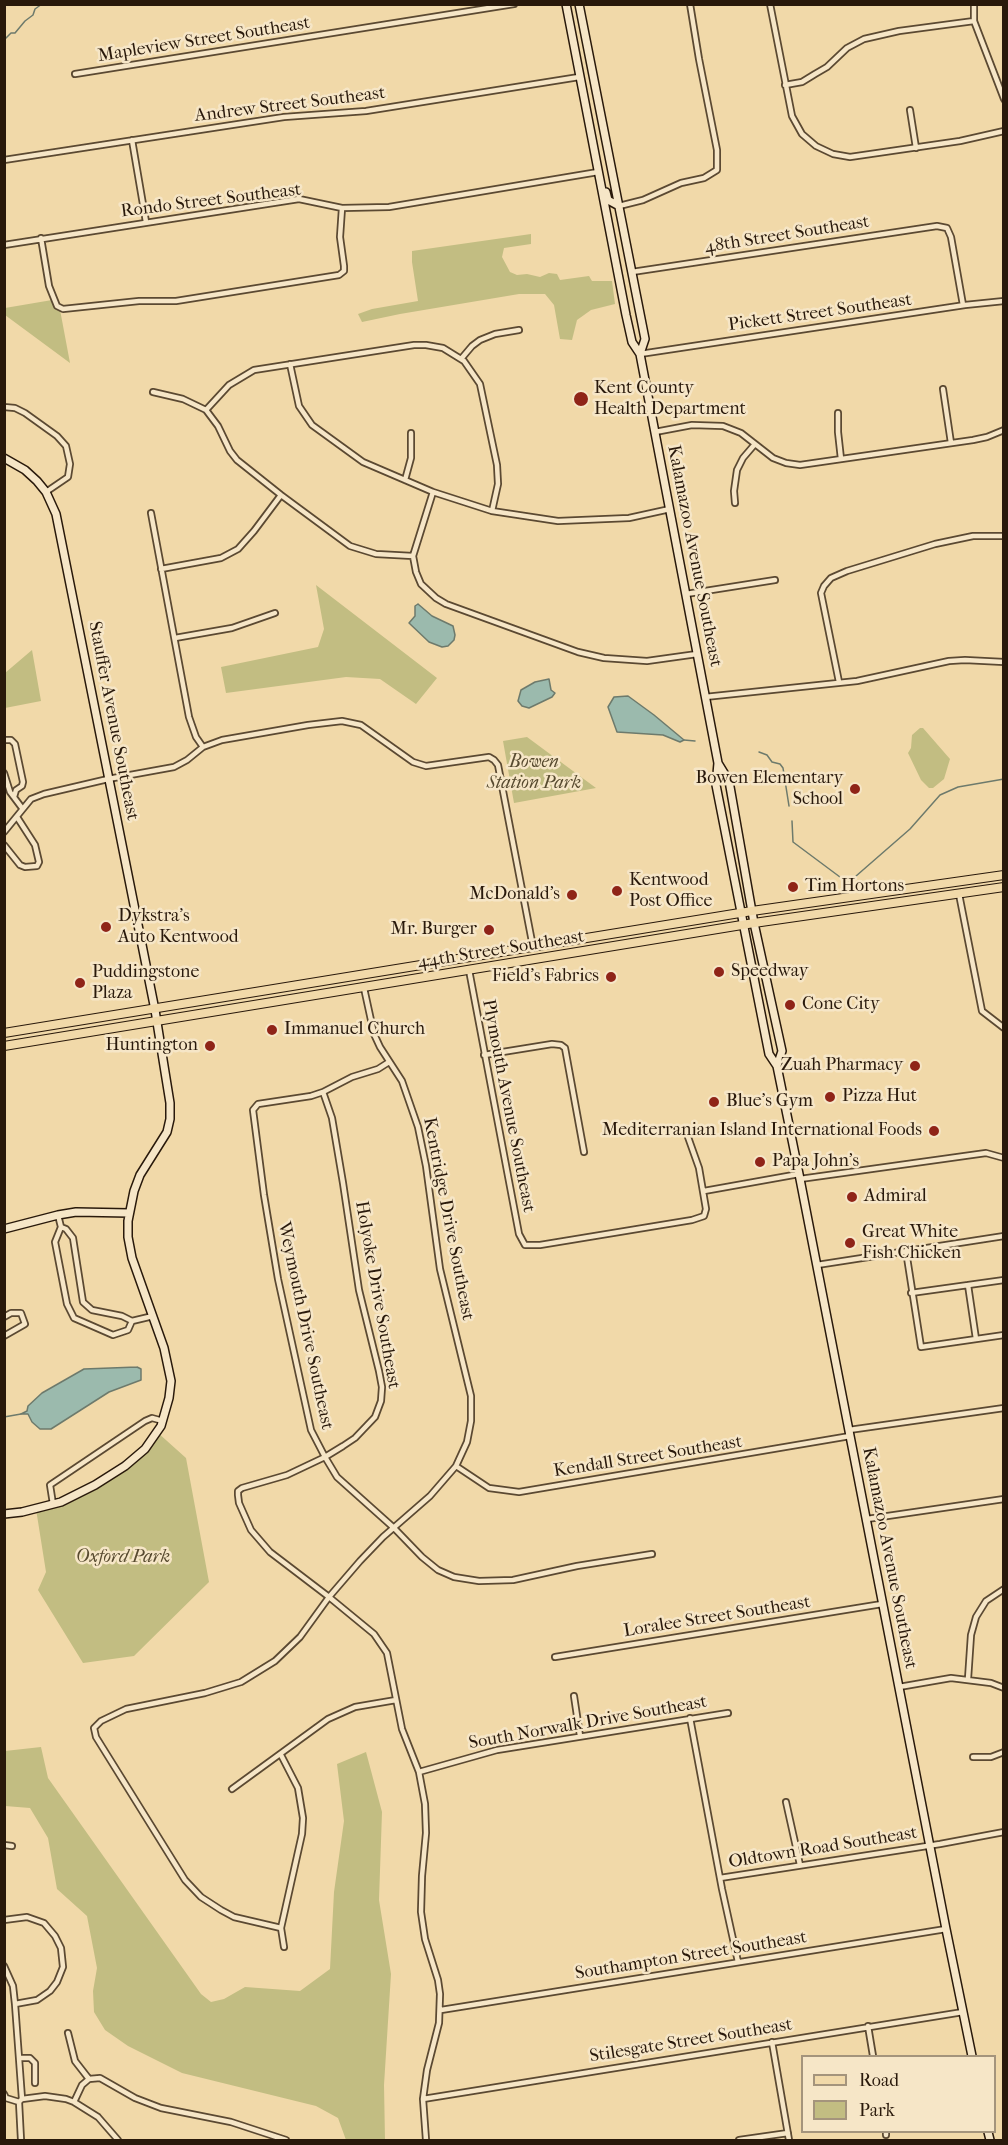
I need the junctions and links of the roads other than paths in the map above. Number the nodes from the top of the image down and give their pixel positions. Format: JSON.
{"nodes":[{"id":1,"x":514,"y":4,"type":"edge"},
{"id":2,"x":566,"y":4,"type":"edge"},
{"id":3,"x":579,"y":4,"type":"edge"},
{"id":4,"x":690,"y":4,"type":"edge"},
{"id":5,"x":770,"y":4,"type":"edge"},
{"id":6,"x":974,"y":4,"type":"edge"},
{"id":7,"x":974,"y":21,"type":"junction"},
{"id":8,"x":75,"y":74,"type":"dead end"},
{"id":9,"x":579,"y":77,"type":"junction"},
{"id":10,"x":785,"y":85,"type":"junction"},
{"id":11,"x":1004,"y":99,"type":"edge"},
{"id":12,"x":910,"y":110,"type":"dead end"},
{"id":13,"x":1004,"y":131,"type":"edge"},
{"id":14,"x":604,"y":132,"type":"junction"},
{"id":15,"x":132,"y":140,"type":"junction"},
{"id":16,"x":916,"y":148,"type":"junction"},
{"id":17,"x":596,"y":159,"type":"junction"},
{"id":18,"x":4,"y":160,"type":"edge"},
{"id":19,"x":598,"y":172,"type":"junction"},
{"id":20,"x":619,"y":207,"type":"junction"},
{"id":21,"x":342,"y":208,"type":"junction"},
{"id":22,"x":146,"y":222,"type":"junction"},
{"id":23,"x":41,"y":238,"type":"junction"},
{"id":24,"x":4,"y":244,"type":"edge"},
{"id":25,"x":632,"y":272,"type":"junction"},
{"id":26,"x":1004,"y":301,"type":"edge"},
{"id":27,"x":963,"y":305,"type":"junction"},
{"id":28,"x":519,"y":330,"type":"dead end"},
{"id":29,"x":640,"y":354,"type":"junction"},
{"id":30,"x":461,"y":359,"type":"junction"},
{"id":31,"x":290,"y":364,"type":"junction"},
{"id":32,"x":943,"y":389,"type":"dead end"},
{"id":33,"x":153,"y":392,"type":"dead end"},
{"id":34,"x":4,"y":408,"type":"edge"},
{"id":35,"x":206,"y":410,"type":"junction"},
{"id":36,"x":838,"y":414,"type":"dead end"},
{"id":37,"x":1004,"y":430,"type":"edge"},
{"id":38,"x":655,"y":432,"type":"junction"},
{"id":39,"x":411,"y":433,"type":"dead end"},
{"id":40,"x":951,"y":443,"type":"junction"},
{"id":41,"x":754,"y":444,"type":"junction"},
{"id":42,"x":4,"y":458,"type":"edge"},
{"id":43,"x":841,"y":459,"type":"junction"},
{"id":44,"x":405,"y":480,"type":"junction"},
{"id":45,"x":46,"y":492,"type":"junction"},
{"id":46,"x":433,"y":492,"type":"junction"},
{"id":47,"x":280,"y":495,"type":"junction"},
{"id":48,"x":735,"y":503,"type":"dead end"},
{"id":49,"x":670,"y":509,"type":"junction"},
{"id":50,"x":492,"y":511,"type":"junction"},
{"id":51,"x":151,"y":513,"type":"dead end"},
{"id":52,"x":1004,"y":536,"type":"edge"},
{"id":53,"x":413,"y":556,"type":"junction"},
{"id":54,"x":161,"y":569,"type":"junction"},
{"id":55,"x":775,"y":580,"type":"dead end"},
{"id":56,"x":686,"y":594,"type":"junction"},
{"id":57,"x":274,"y":613,"type":"dead end"},
{"id":58,"x":175,"y":638,"type":"junction"},
{"id":59,"x":697,"y":654,"type":"junction"},
{"id":60,"x":1004,"y":662,"type":"edge"},
{"id":61,"x":839,"y":682,"type":"junction"},
{"id":62,"x":705,"y":697,"type":"junction"},
{"id":63,"x":4,"y":740,"type":"edge"},
{"id":64,"x":203,"y":747,"type":"junction"},
{"id":65,"x":718,"y":763,"type":"junction"},
{"id":66,"x":4,"y":773,"type":"edge"},
{"id":67,"x":108,"y":779,"type":"junction"},
{"id":68,"x":718,"y":796,"type":"junction"},
{"id":69,"x":14,"y":797,"type":"junction"},
{"id":70,"x":22,"y":808,"type":"junction"},
{"id":71,"x":734,"y":810,"type":"junction"},
{"id":72,"x":17,"y":817,"type":"junction"},
{"id":73,"x":4,"y":832,"type":"edge"},
{"id":74,"x":4,"y":845,"type":"edge"},
{"id":75,"x":1004,"y":875,"type":"edge"},
{"id":76,"x":972,"y":879,"type":"junction"},
{"id":77,"x":952,"y":882,"type":"junction"},
{"id":78,"x":1004,"y":887,"type":"edge"},
{"id":79,"x":875,"y":894,"type":"junction"},
{"id":80,"x":958,"y":894,"type":"junction"},
{"id":81,"x":938,"y":897,"type":"junction"},
{"id":82,"x":864,"y":907,"type":"junction"},
{"id":83,"x":752,"y":911,"type":"junction"},
{"id":84,"x":741,"y":913,"type":"junction"},
{"id":85,"x":754,"y":923,"type":"junction"},
{"id":86,"x":744,"y":924,"type":"junction"},
{"id":87,"x":569,"y":941,"type":"junction"},
{"id":88,"x":533,"y":947,"type":"junction"},
{"id":89,"x":555,"y":956,"type":"junction"},
{"id":90,"x":516,"y":963,"type":"junction"},
{"id":91,"x":469,"y":970,"type":"junction"},
{"id":92,"x":379,"y":973,"type":"junction"},
{"id":93,"x":295,"y":987,"type":"junction"},
{"id":94,"x":364,"y":988,"type":"junction"},
{"id":95,"x":256,"y":1006,"type":"junction"},
{"id":96,"x":155,"y":1010,"type":"junction"},
{"id":97,"x":157,"y":1022,"type":"junction"},
{"id":98,"x":43,"y":1028,"type":"junction"},
{"id":99,"x":1004,"y":1028,"type":"edge"},
{"id":100,"x":764,"y":1030,"type":"junction"},
{"id":101,"x":17,"y":1031,"type":"junction"},
{"id":102,"x":4,"y":1033,"type":"edge"},
{"id":103,"x":36,"y":1041,"type":"junction"},
{"id":104,"x":780,"y":1041,"type":"junction"},
{"id":105,"x":6,"y":1046,"type":"edge"},
{"id":106,"x":484,"y":1055,"type":"junction"},
{"id":107,"x":389,"y":1062,"type":"junction"},
{"id":108,"x":777,"y":1066,"type":"junction"},
{"id":109,"x":323,"y":1092,"type":"junction"},
{"id":110,"x":688,"y":1137,"type":"dead end"},
{"id":111,"x":584,"y":1152,"type":"dead end"},
{"id":112,"x":1004,"y":1158,"type":"edge"},
{"id":113,"x":800,"y":1176,"type":"junction"},
{"id":114,"x":704,"y":1191,"type":"junction"},
{"id":115,"x":129,"y":1212,"type":"junction"},
{"id":116,"x":58,"y":1215,"type":"junction"},
{"id":117,"x":61,"y":1227,"type":"junction"},
{"id":118,"x":4,"y":1230,"type":"edge"},
{"id":119,"x":1004,"y":1236,"type":"edge"},
{"id":120,"x":906,"y":1251,"type":"junction"},
{"id":121,"x":817,"y":1264,"type":"junction"},
{"id":122,"x":1004,"y":1280,"type":"edge"},
{"id":123,"x":968,"y":1285,"type":"junction"},
{"id":124,"x":911,"y":1293,"type":"junction"},
{"id":125,"x":153,"y":1316,"type":"junction"},
{"id":126,"x":4,"y":1317,"type":"edge"},
{"id":127,"x":132,"y":1321,"type":"junction"},
{"id":128,"x":1004,"y":1335,"type":"edge"},
{"id":129,"x":4,"y":1336,"type":"edge"},
{"id":130,"x":976,"y":1339,"type":"junction"},
{"id":131,"x":1004,"y":1408,"type":"edge"},
{"id":132,"x":163,"y":1421,"type":"junction"},
{"id":133,"x":849,"y":1433,"type":"junction"},
{"id":134,"x":325,"y":1457,"type":"junction"},
{"id":135,"x":456,"y":1466,"type":"junction"},
{"id":136,"x":1004,"y":1499,"type":"edge"},
{"id":137,"x":53,"y":1504,"type":"junction"},
{"id":138,"x":4,"y":1514,"type":"edge"},
{"id":139,"x":867,"y":1519,"type":"junction"},
{"id":140,"x":394,"y":1528,"type":"junction"},
{"id":141,"x":652,"y":1554,"type":"dead end"},
{"id":142,"x":1004,"y":1588,"type":"edge"},
{"id":143,"x":329,"y":1597,"type":"junction"},
{"id":144,"x":882,"y":1604,"type":"junction"},
{"id":145,"x":555,"y":1657,"type":"dead end"},
{"id":146,"x":968,"y":1679,"type":"junction"},
{"id":147,"x":899,"y":1687,"type":"junction"},
{"id":148,"x":1004,"y":1688,"type":"edge"},
{"id":149,"x":574,"y":1696,"type":"dead end"},
{"id":150,"x":396,"y":1700,"type":"junction"},
{"id":151,"x":728,"y":1713,"type":"dead end"},
{"id":152,"x":690,"y":1719,"type":"junction"},
{"id":153,"x":580,"y":1736,"type":"junction"},
{"id":154,"x":1004,"y":1752,"type":"edge"},
{"id":155,"x":280,"y":1755,"type":"junction"},
{"id":156,"x":974,"y":1757,"type":"dead end"},
{"id":157,"x":419,"y":1772,"type":"junction"},
{"id":158,"x":232,"y":1790,"type":"dead end"},
{"id":159,"x":786,"y":1802,"type":"dead end"},
{"id":160,"x":1004,"y":1832,"type":"edge"},
{"id":161,"x":4,"y":1845,"type":"edge"},
{"id":162,"x":12,"y":1846,"type":"dead end"},
{"id":163,"x":930,"y":1846,"type":"junction"},
{"id":164,"x":800,"y":1865,"type":"junction"},
{"id":165,"x":720,"y":1878,"type":"junction"},
{"id":166,"x":4,"y":1920,"type":"edge"},
{"id":167,"x":281,"y":1928,"type":"junction"},
{"id":168,"x":946,"y":1929,"type":"junction"},
{"id":169,"x":284,"y":1947,"type":"dead end"},
{"id":170,"x":738,"y":1962,"type":"junction"},
{"id":171,"x":4,"y":1966,"type":"edge"},
{"id":172,"x":15,"y":2004,"type":"junction"},
{"id":173,"x":441,"y":2010,"type":"junction"},
{"id":174,"x":963,"y":2012,"type":"junction"},
{"id":175,"x":868,"y":2026,"type":"junction"},
{"id":176,"x":68,"y":2034,"type":"dead end"},
{"id":177,"x":772,"y":2042,"type":"junction"},
{"id":178,"x":873,"y":2055,"type":"edge"},
{"id":179,"x":972,"y":2055,"type":"edge"},
{"id":180,"x":19,"y":2058,"type":"junction"},
{"id":181,"x":89,"y":2079,"type":"junction"},
{"id":182,"x":35,"y":2083,"type":"dead end"},
{"id":183,"x":4,"y":2094,"type":"edge"},
{"id":184,"x":423,"y":2099,"type":"junction"},
{"id":185,"x":20,"y":2101,"type":"junction"},
{"id":186,"x":75,"y":2102,"type":"junction"},
{"id":187,"x":788,"y":2133,"type":"junction"},
{"id":188,"x":264,"y":2134,"type":"junction"},
{"id":189,"x":21,"y":2140,"type":"edge"},
{"id":190,"x":118,"y":2140,"type":"edge"},
{"id":191,"x":263,"y":2140,"type":"edge"},
{"id":192,"x":285,"y":2140,"type":"edge"},
{"id":193,"x":426,"y":2140,"type":"edge"},
{"id":194,"x":739,"y":2140,"type":"edge"},
{"id":195,"x":789,"y":2140,"type":"edge"}],
"edges":[{"from":1,"to":8,"type":"street","name":"Mapleview Street Southeast"},
{"from":2,"to":9,"type":"main road","name":"Kalamazoo Avenue Southeast"},
{"from":3,"to":14,"type":"main road","name":"Kalamazoo Avenue Southeast"},
{"from":4,"to":20,"type":"street"},
{"from":5,"to":10,"type":"street"},
{"from":6,"to":7,"type":"street"},
{"from":7,"to":10,"type":"street"},
{"from":7,"to":11,"type":"street"},
{"from":9,"to":14,"type":"main road"},
{"from":9,"to":15,"type":"street","name":"Andrew Street Southeast"},
{"from":9,"to":17,"type":"main road","name":"Kalamazoo Avenue Southeast"},
{"from":10,"to":16,"type":"street"},
{"from":12,"to":16,"type":"street"},
{"from":13,"to":16,"type":"street"},
{"from":14,"to":20,"type":"main road","name":"Kalamazoo Avenue Southeast"},
{"from":15,"to":18,"type":"street","name":"Andrew Street Southeast"},
{"from":15,"to":22,"type":"street"},
{"from":17,"to":19,"type":"main road","name":"Kalamazoo Avenue Southeast"},
{"from":17,"to":20,"type":"main road"},
{"from":19,"to":21,"type":"street","name":"Rondo Street Southeast"},
{"from":19,"to":29,"type":"main road","name":"Kalamazoo Avenue Southeast"},
{"from":20,"to":25,"type":"main road","name":"Kalamazoo Avenue Southeast"},
{"from":21,"to":22,"type":"street","name":"Rondo Street Southeast"},
{"from":21,"to":23,"type":"street"},
{"from":22,"to":23,"type":"street","name":"Rondo Street Southeast"},
{"from":23,"to":24,"type":"street","name":"Rondo Street Southeast"},
{"from":25,"to":27,"type":"street","name":"48th Street Southeast"},
{"from":25,"to":29,"type":"main road","name":"Kalamazoo Avenue Southeast"},
{"from":26,"to":27,"type":"street","name":"Pickett Street Southeast"},
{"from":27,"to":29,"type":"street","name":"Pickett Street Southeast"},
{"from":28,"to":30,"type":"street"},
{"from":29,"to":38,"type":"main road","name":"Kalamazoo Avenue Southeast"},
{"from":30,"to":31,"type":"street"},
{"from":30,"to":50,"type":"street"},
{"from":31,"to":35,"type":"street"},
{"from":31,"to":44,"type":"street"},
{"from":32,"to":40,"type":"street"},
{"from":33,"to":35,"type":"street"},
{"from":34,"to":45,"type":"street"},
{"from":35,"to":47,"type":"street"},
{"from":36,"to":43,"type":"street"},
{"from":37,"to":40,"type":"street"},
{"from":38,"to":41,"type":"street"},
{"from":38,"to":49,"type":"main road","name":"Kalamazoo Avenue Southeast"},
{"from":39,"to":44,"type":"street"},
{"from":40,"to":43,"type":"street"},
{"from":41,"to":43,"type":"street"},
{"from":41,"to":48,"type":"street"},
{"from":42,"to":45,"type":"main road","name":"Stauffer Avenue Southeast"},
{"from":44,"to":46,"type":"street"},
{"from":45,"to":67,"type":"main road","name":"Stauffer Avenue Southeast"},
{"from":46,"to":50,"type":"street"},
{"from":46,"to":53,"type":"street"},
{"from":47,"to":53,"type":"street"},
{"from":47,"to":54,"type":"street"},
{"from":49,"to":50,"type":"street"},
{"from":49,"to":56,"type":"main road","name":"Kalamazoo Avenue Southeast"},
{"from":51,"to":54,"type":"street"},
{"from":52,"to":61,"type":"street"},
{"from":53,"to":59,"type":"street"},
{"from":54,"to":58,"type":"street"},
{"from":55,"to":56,"type":"street"},
{"from":56,"to":59,"type":"main road","name":"Kalamazoo Avenue Southeast"},
{"from":57,"to":58,"type":"street"},
{"from":58,"to":64,"type":"street"},
{"from":59,"to":62,"type":"main road","name":"Kalamazoo Avenue Southeast"},
{"from":60,"to":61,"type":"street"},
{"from":61,"to":62,"type":"street"},
{"from":62,"to":65,"type":"main road","name":"Kalamazoo Avenue Southeast"},
{"from":63,"to":69,"type":"street"},
{"from":64,"to":67,"type":"street"},
{"from":64,"to":88,"type":"street"},
{"from":65,"to":68,"type":"main road","name":"Kalamazoo Avenue Southeast"},
{"from":65,"to":71,"type":"main road","name":"Kalamazoo Avenue Southeast"},
{"from":66,"to":69,"type":"street"},
{"from":67,"to":70,"type":"street"},
{"from":67,"to":96,"type":"main road","name":"Stauffer Avenue Southeast"},
{"from":68,"to":71,"type":"main road"},
{"from":68,"to":84,"type":"main road","name":"Kalamazoo Avenue Southeast"},
{"from":69,"to":70,"type":"street"},
{"from":70,"to":72,"type":"street"},
{"from":71,"to":83,"type":"main road","name":"Kalamazoo Avenue Southeast"},
{"from":72,"to":73,"type":"street"},
{"from":72,"to":74,"type":"street"},
{"from":75,"to":76,"type":"main road","name":"44th Street Southeast"},
{"from":76,"to":77,"type":"main road","name":"44th Street Southeast"},
{"from":76,"to":80,"type":"main road"},
{"from":77,"to":79,"type":"main road","name":"44th Street Southeast"},
{"from":77,"to":81,"type":"main road"},
{"from":78,"to":80,"type":"main road","name":"44th Street Southeast"},
{"from":79,"to":82,"type":"main road"},
{"from":79,"to":83,"type":"main road","name":"44th Street Southeast"},
{"from":80,"to":81,"type":"main road","name":"44th Street Southeast"},
{"from":80,"to":99,"type":"street"},
{"from":81,"to":82,"type":"main road","name":"44th Street Southeast"},
{"from":82,"to":85,"type":"main road","name":"44th Street Southeast"},
{"from":83,"to":84,"type":"main road","name":"44th Street Southeast"},
{"from":83,"to":85,"type":"main road","name":"Kalamazoo Avenue Southeast"},
{"from":84,"to":86,"type":"main road","name":"Kalamazoo Avenue Southeast"},
{"from":84,"to":87,"type":"main road","name":"44th Street Southeast"},
{"from":85,"to":86,"type":"main road","name":"44th Street Southeast"},
{"from":85,"to":104,"type":"main road","name":"Kalamazoo Avenue Southeast"},
{"from":86,"to":89,"type":"main road","name":"44th Street Southeast"},
{"from":86,"to":100,"type":"main road","name":"Kalamazoo Avenue Southeast"},
{"from":87,"to":88,"type":"main road","name":"44th Street Southeast"},
{"from":87,"to":89,"type":"main road"},
{"from":88,"to":90,"type":"main road"},
{"from":88,"to":92,"type":"main road","name":"44th Street Southeast"},
{"from":89,"to":90,"type":"main road","name":"44th Street Southeast"},
{"from":90,"to":91,"type":"main road","name":"44th Street Southeast"},
{"from":91,"to":94,"type":"main road","name":"44th Street Southeast"},
{"from":91,"to":106,"type":"street","name":"Plymouth Avenue Southeast"},
{"from":92,"to":93,"type":"main road","name":"44th Street Southeast"},
{"from":92,"to":94,"type":"main road"},
{"from":93,"to":95,"type":"main road"},
{"from":93,"to":96,"type":"main road","name":"44th Street Southeast"},
{"from":94,"to":95,"type":"main road","name":"44th Street Southeast"},
{"from":94,"to":107,"type":"street","name":"Kentridge Drive Southeast"},
{"from":95,"to":97,"type":"main road","name":"44th Street Southeast"},
{"from":96,"to":97,"type":"main road","name":"Stauffer Avenue Southeast"},
{"from":96,"to":98,"type":"main road","name":"44th Street Southeast"},
{"from":97,"to":103,"type":"main road","name":"44th Street Southeast"},
{"from":97,"to":115,"type":"main road","name":"Stauffer Avenue Southeast"},
{"from":98,"to":101,"type":"main road","name":"44th Street Southeast"},
{"from":98,"to":103,"type":"main road"},
{"from":100,"to":104,"type":"main road"},
{"from":100,"to":108,"type":"main road","name":"Kalamazoo Avenue Southeast"},
{"from":101,"to":102,"type":"main road","name":"44th Street Southeast"},
{"from":101,"to":105,"type":"main road"},
{"from":103,"to":105,"type":"main road","name":"44th Street Southeast"},
{"from":104,"to":108,"type":"main road","name":"Kalamazoo Avenue Southeast"},
{"from":106,"to":111,"type":"street"},
{"from":106,"to":114,"type":"street","name":"Plymouth Avenue Southeast"},
{"from":107,"to":109,"type":"street"},
{"from":107,"to":135,"type":"street","name":"Kentridge Drive Southeast"},
{"from":108,"to":113,"type":"main road","name":"Kalamazoo Avenue Southeast"},
{"from":109,"to":134,"type":"street","name":"Holyoke Drive Southeast"},
{"from":109,"to":134,"type":"street","name":"Weymouth Drive Southeast"},
{"from":110,"to":114,"type":"street"},
{"from":112,"to":113,"type":"street"},
{"from":113,"to":114,"type":"street"},
{"from":113,"to":121,"type":"main road","name":"Kalamazoo Avenue Southeast"},
{"from":115,"to":116,"type":"main road"},
{"from":115,"to":125,"type":"main road","name":"Stauffer Avenue Southeast"},
{"from":116,"to":117,"type":"street"},
{"from":116,"to":118,"type":"main road"},
{"from":117,"to":127,"type":"street"},
{"from":117,"to":127,"type":"street"},
{"from":119,"to":120,"type":"street"},
{"from":120,"to":121,"type":"street"},
{"from":120,"to":124,"type":"street"},
{"from":121,"to":133,"type":"main road","name":"Kalamazoo Avenue Southeast"},
{"from":122,"to":123,"type":"street"},
{"from":123,"to":124,"type":"street"},
{"from":123,"to":130,"type":"street"},
{"from":124,"to":130,"type":"street"},
{"from":125,"to":127,"type":"street"},
{"from":125,"to":132,"type":"main road","name":"Stauffer Avenue Southeast"},
{"from":126,"to":129,"type":"street"},
{"from":128,"to":130,"type":"street"},
{"from":131,"to":133,"type":"street","name":"Kendall Street Southeast"},
{"from":132,"to":137,"type":"main road","name":"Stauffer Avenue Southeast"},
{"from":132,"to":137,"type":"street"},
{"from":133,"to":135,"type":"street","name":"Kendall Street Southeast"},
{"from":133,"to":139,"type":"main road","name":"Kalamazoo Avenue Southeast"},
{"from":134,"to":140,"type":"street","name":"Weymouth Drive Southeast"},
{"from":134,"to":143,"type":"street","name":"Holyoke Drive Southeast"},
{"from":135,"to":140,"type":"street","name":"Kentridge Drive Southeast"},
{"from":136,"to":139,"type":"street"},
{"from":137,"to":138,"type":"main road","name":"Stauffer Avenue Southeast"},
{"from":139,"to":144,"type":"main road","name":"Kalamazoo Avenue Southeast"},
{"from":140,"to":141,"type":"street","name":"Weymouth Drive Southeast"},
{"from":140,"to":143,"type":"street","name":"Kentridge Drive Southeast"},
{"from":142,"to":146,"type":"street"},
{"from":143,"to":150,"type":"street"},
{"from":143,"to":167,"type":"street","name":"Kentridge Drive Southeast"},
{"from":144,"to":145,"type":"street","name":"Loralee Street Southeast"},
{"from":144,"to":147,"type":"main road","name":"Kalamazoo Avenue Southeast"},
{"from":146,"to":147,"type":"street"},
{"from":146,"to":148,"type":"street"},
{"from":147,"to":163,"type":"main road","name":"Kalamazoo Avenue Southeast"},
{"from":149,"to":153,"type":"street"},
{"from":150,"to":155,"type":"street"},
{"from":150,"to":157,"type":"street"},
{"from":151,"to":152,"type":"street","name":"South Norwalk Drive Southeast"},
{"from":152,"to":153,"type":"street","name":"South Norwalk Drive Southeast"},
{"from":152,"to":165,"type":"street"},
{"from":153,"to":157,"type":"street","name":"South Norwalk Drive Southeast"},
{"from":154,"to":156,"type":"street"},
{"from":155,"to":158,"type":"street"},
{"from":155,"to":167,"type":"street"},
{"from":157,"to":173,"type":"street"},
{"from":159,"to":164,"type":"street"},
{"from":160,"to":163,"type":"street","name":"Oldtown Road Southeast"},
{"from":161,"to":162,"type":"street"},
{"from":163,"to":164,"type":"street","name":"Oldtown Road Southeast"},
{"from":163,"to":168,"type":"main road","name":"Kalamazoo Avenue Southeast"},
{"from":164,"to":165,"type":"street","name":"Oldtown Road Southeast"},
{"from":165,"to":170,"type":"street"},
{"from":166,"to":172,"type":"street"},
{"from":167,"to":169,"type":"street"},
{"from":168,"to":170,"type":"street","name":"Southampton Street Southeast"},
{"from":168,"to":174,"type":"main road","name":"Kalamazoo Avenue Southeast"},
{"from":170,"to":173,"type":"street","name":"Southampton Street Southeast"},
{"from":171,"to":172,"type":"street"},
{"from":172,"to":180,"type":"street"},
{"from":173,"to":184,"type":"street"},
{"from":174,"to":175,"type":"street","name":"Stilesgate Street Southeast"},
{"from":174,"to":179,"type":"main road","name":"Kalamazoo Avenue Southeast"},
{"from":175,"to":177,"type":"street","name":"Stilesgate Street Southeast"},
{"from":175,"to":178,"type":"street"},
{"from":176,"to":181,"type":"street"},
{"from":177,"to":184,"type":"street","name":"Stilesgate Street Southeast"},
{"from":177,"to":187,"type":"street"},
{"from":180,"to":182,"type":"street"},
{"from":180,"to":185,"type":"street"},
{"from":181,"to":186,"type":"street"},
{"from":181,"to":188,"type":"street"},
{"from":183,"to":185,"type":"street"},
{"from":184,"to":193,"type":"street"},
{"from":185,"to":186,"type":"street"},
{"from":185,"to":189,"type":"street"},
{"from":186,"to":190,"type":"street"},
{"from":187,"to":194,"type":"street"},
{"from":187,"to":195,"type":"street"},
{"from":188,"to":191,"type":"street"},
{"from":188,"to":192,"type":"street"}]}
